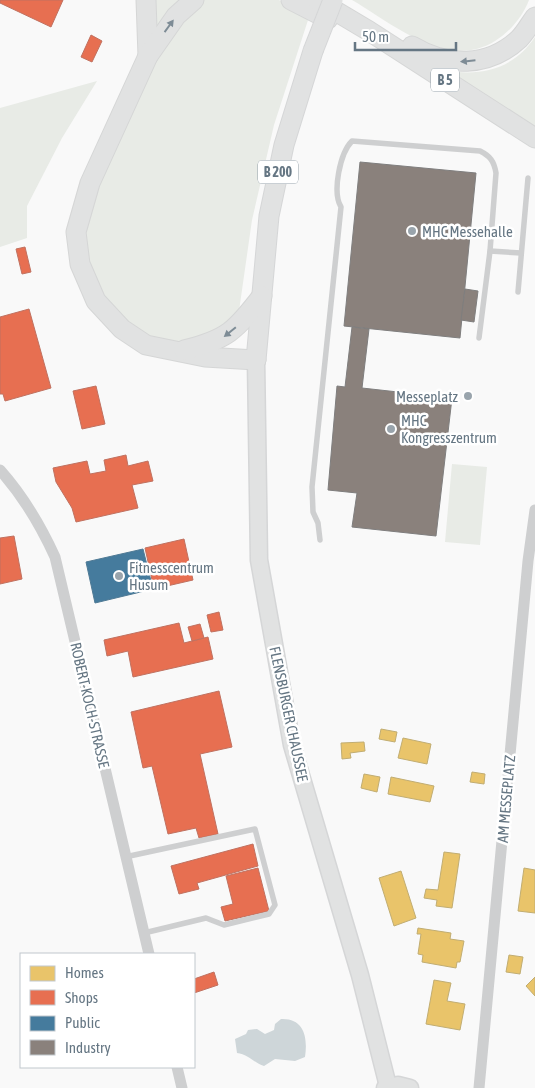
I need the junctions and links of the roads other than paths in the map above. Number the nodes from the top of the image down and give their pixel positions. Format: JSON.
{"nodes":[{"id":1,"x":146,"y":0,"type":"edge"},
{"id":2,"x":194,"y":0,"type":"edge"},
{"id":3,"x":291,"y":0,"type":"edge"},
{"id":4,"x":317,"y":0,"type":"edge"},
{"id":5,"x":333,"y":0,"type":"edge"},
{"id":6,"x":535,"y":17,"type":"edge"},
{"id":7,"x":348,"y":18,"type":"junction"},
{"id":8,"x":369,"y":31,"type":"junction"},
{"id":9,"x":148,"y":56,"type":"junction"},
{"id":10,"x":535,"y":138,"type":"edge"},
{"id":11,"x":528,"y":178,"type":"dead end"},
{"id":12,"x":490,"y":251,"type":"junction"},
{"id":13,"x":521,"y":253,"type":"junction"},
{"id":14,"x":518,"y":292,"type":"dead end"},
{"id":15,"x":262,"y":296,"type":"junction"},
{"id":16,"x":479,"y":338,"type":"dead end"},
{"id":17,"x":178,"y":352,"type":"junction"},
{"id":18,"x":256,"y":360,"type":"junction"},
{"id":19,"x":0,"y":470,"type":"edge"},
{"id":20,"x":535,"y":508,"type":"edge"},
{"id":21,"x":320,"y":540,"type":"dead end"},
{"id":22,"x":530,"y":595,"type":"edge"},
{"id":23,"x":125,"y":857,"type":"junction"},
{"id":24,"x":144,"y":933,"type":"junction"},
{"id":25,"x":149,"y":953,"type":"edge"},
{"id":26,"x":177,"y":1068,"type":"edge"},
{"id":27,"x":386,"y":1087,"type":"edge"},
{"id":28,"x":182,"y":1088,"type":"edge"},
{"id":29,"x":410,"y":1088,"type":"edge"},
{"id":30,"x":479,"y":1088,"type":"edge"}],
"edges":[{"from":1,"to":9,"type":"main road"},
{"from":9,"to":2,"type":"main road","one_way":true},
{"from":3,"to":8,"type":"main road"},
{"from":4,"to":7,"type":"main road","number":"B 5"},
{"from":5,"to":15,"type":"main road","number":"B 200","bridge":true},
{"from":6,"to":7,"type":"main road","one_way":true},
{"from":7,"to":8,"type":"main road","number":"B 5"},
{"from":8,"to":10,"type":"main road","number":"B 5"},
{"from":9,"to":17,"type":"main road"},
{"from":11,"to":13,"type":"lane"},
{"from":12,"to":13,"type":"lane"},
{"from":12,"to":16,"type":"lane"},
{"from":12,"to":21,"type":"lane"},
{"from":13,"to":14,"type":"lane"},
{"from":15,"to":17,"type":"main road","one_way":true},
{"from":15,"to":18,"type":"main road","number":"B 200"},
{"from":17,"to":18,"type":"main road"},
{"from":18,"to":27,"type":"main road","name":"FLENSBURGER CHAUSSEE"},
{"from":19,"to":23,"type":"street","name":"ROBERT-KOCH-STRASSE"},
{"from":20,"to":22,"type":"street","name":"AM MESSEPLATZ"},
{"from":22,"to":30,"type":"street","name":"AM MESSEPLATZ"},
{"from":23,"to":24,"type":"street","name":"ROBERT-KOCH-STRASSE"},
{"from":23,"to":24,"type":"lane"},
{"from":24,"to":25,"type":"street","name":"ROBERT-KOCH-STRASSE"},
{"from":26,"to":28,"type":"street"},
{"from":27,"to":29,"type":"main road","name":"FLENSBURGER CHAUSSEE"}]}
